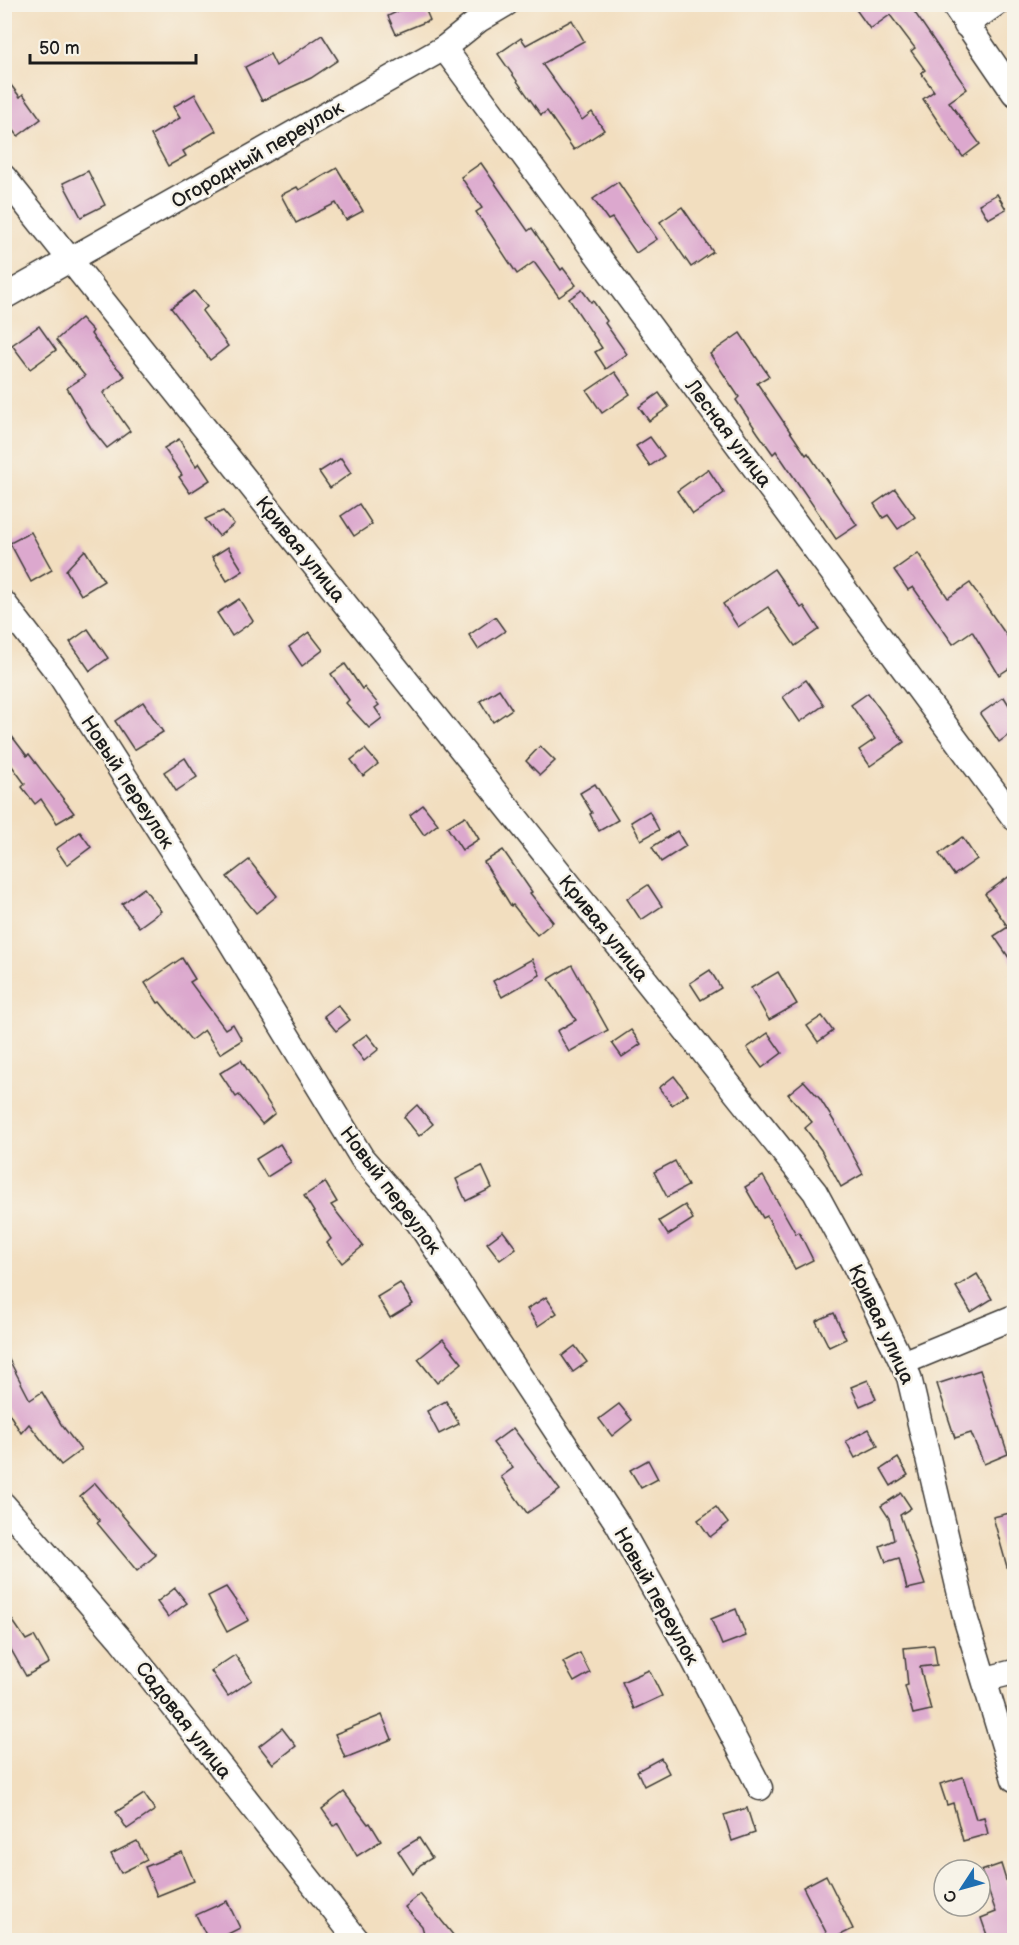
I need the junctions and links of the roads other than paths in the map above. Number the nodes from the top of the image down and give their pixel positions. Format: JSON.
{"nodes":[{"id":1,"x":506,"y":4,"type":"edge"},
{"id":2,"x":953,"y":4,"type":"edge"},
{"id":3,"x":996,"y":4,"type":"edge"},
{"id":4,"x":475,"y":12,"type":"edge"},
{"id":5,"x":966,"y":25,"type":"junction"},
{"id":6,"x":444,"y":48,"type":"junction"},
{"id":7,"x":1014,"y":93,"type":"edge"},
{"id":8,"x":4,"y":177,"type":"edge"},
{"id":9,"x":70,"y":260,"type":"junction"},
{"id":10,"x":4,"y":297,"type":"edge"},
{"id":11,"x":4,"y":603,"type":"edge"},
{"id":12,"x":1014,"y":818,"type":"edge"},
{"id":13,"x":1014,"y":1317,"type":"edge"},
{"id":14,"x":902,"y":1363,"type":"junction"},
{"id":15,"x":4,"y":1505,"type":"edge"},
{"id":16,"x":1014,"y":1672,"type":"edge"},
{"id":17,"x":986,"y":1679,"type":"junction"},
{"id":18,"x":1014,"y":1779,"type":"edge"},
{"id":19,"x":760,"y":1788,"type":"dead end"},
{"id":20,"x":357,"y":1941,"type":"edge"}],
"edges":[{"from":1,"to":4,"type":"street","name":"Огородный переулок"},
{"from":2,"to":5,"type":"street"},
{"from":3,"to":5,"type":"street"},
{"from":4,"to":6,"type":"street","name":"Огородный переулок"},
{"from":5,"to":7,"type":"street"},
{"from":6,"to":9,"type":"street","name":"Огородный переулок"},
{"from":6,"to":12,"type":"street","name":"Лесная улица"},
{"from":8,"to":9,"type":"street","name":"Кривая улица"},
{"from":9,"to":10,"type":"street","name":"Огородный переулок"},
{"from":9,"to":14,"type":"street","name":"Кривая улица"},
{"from":11,"to":19,"type":"street","name":"Новый переулок"},
{"from":13,"to":14,"type":"street"},
{"from":14,"to":17,"type":"street","name":"Кривая улица"},
{"from":15,"to":20,"type":"street","name":"Садовая улица"},
{"from":16,"to":17,"type":"street"},
{"from":17,"to":18,"type":"street","name":"Кривая улица"}]}
